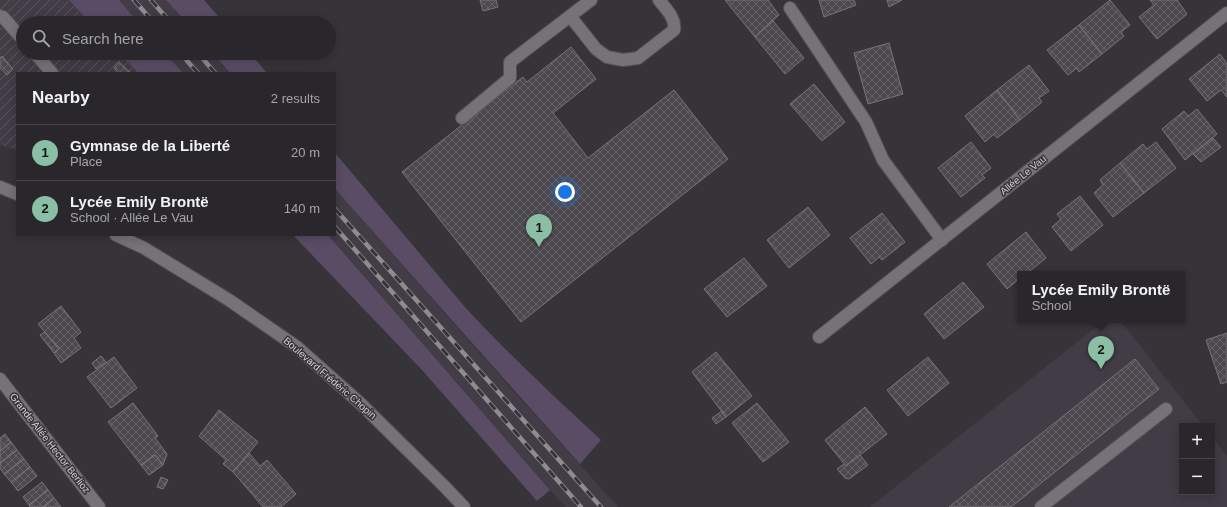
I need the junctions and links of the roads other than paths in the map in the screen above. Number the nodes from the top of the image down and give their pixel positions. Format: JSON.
{"nodes":[{"id":1,"x":591,"y":0,"type":"edge"},
{"id":2,"x":659,"y":0,"type":"edge"},
{"id":3,"x":790,"y":8,"type":"dead end"},
{"id":4,"x":1227,"y":13,"type":"edge"},
{"id":5,"x":0,"y":16,"type":"edge"},
{"id":6,"x":570,"y":16,"type":"junction"},
{"id":7,"x":16,"y":32,"type":"edge"},
{"id":8,"x":41,"y":60,"type":"edge"},
{"id":9,"x":51,"y":72,"type":"edge"},
{"id":10,"x":462,"y":118,"type":"dead end"},
{"id":11,"x":0,"y":188,"type":"edge"},
{"id":12,"x":16,"y":194,"type":"edge"},
{"id":13,"x":118,"y":236,"type":"edge"},
{"id":14,"x":942,"y":240,"type":"junction"},
{"id":15,"x":819,"y":337,"type":"dead end"},
{"id":16,"x":0,"y":379,"type":"edge"},
{"id":17,"x":1166,"y":409,"type":"dead end"},
{"id":18,"x":100,"y":507,"type":"edge"},
{"id":19,"x":464,"y":507,"type":"edge"},
{"id":20,"x":1041,"y":507,"type":"edge"}],
"edges":[{"from":1,"to":6,"type":"street"},
{"from":2,"to":6,"type":"street"},
{"from":3,"to":14,"type":"street"},
{"from":4,"to":14,"type":"street","name":"Allée Le Vau"},
{"from":5,"to":7,"type":"street"},
{"from":6,"to":10,"type":"street"},
{"from":8,"to":9,"type":"street"},
{"from":11,"to":12,"type":"street"},
{"from":13,"to":19,"type":"street","name":"Boulevard Frédéric Chopin"},
{"from":14,"to":15,"type":"street","name":"Allée Le Vau"},
{"from":16,"to":18,"type":"street","name":"Grande Allée Hector Berlioz"},
{"from":17,"to":20,"type":"street"}]}
